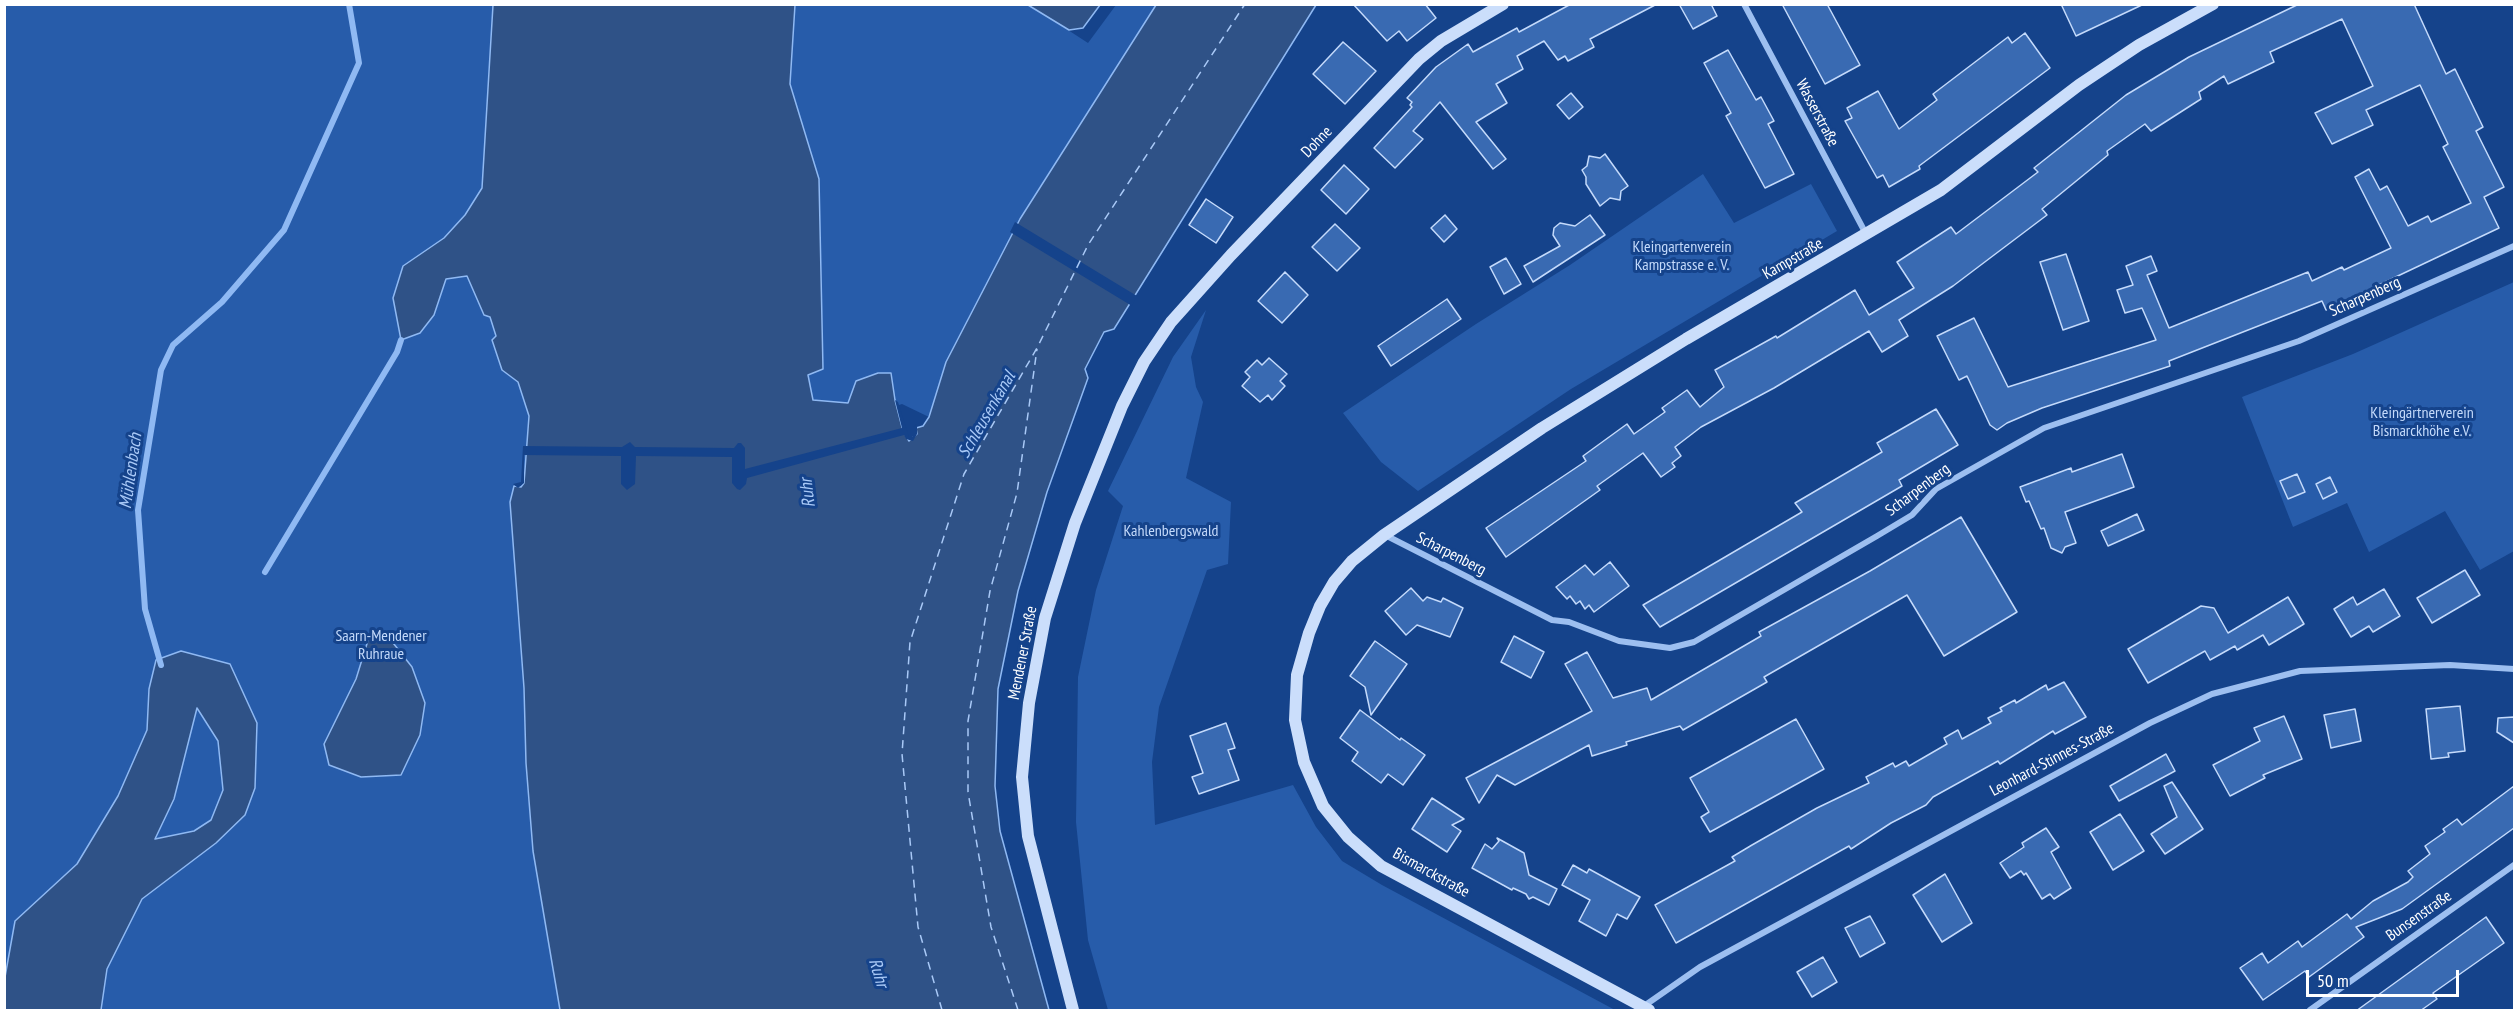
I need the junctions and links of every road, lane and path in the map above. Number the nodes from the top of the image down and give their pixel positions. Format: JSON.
{"nodes":[{"id":1,"x":1503,"y":4,"type":"edge"},
{"id":2,"x":1744,"y":4,"type":"edge"},
{"id":3,"x":2213,"y":4,"type":"edge"},
{"id":4,"x":1866,"y":235,"type":"junction"},
{"id":5,"x":2514,"y":246,"type":"edge"},
{"id":6,"x":1171,"y":322,"type":"joint"},
{"id":7,"x":1384,"y":535,"type":"junction"},
{"id":8,"x":2514,"y":669,"type":"edge"},
{"id":9,"x":2514,"y":865,"type":"edge"},
{"id":10,"x":1646,"y":1009,"type":"edge"},
{"id":11,"x":1073,"y":1011,"type":"edge"},
{"id":12,"x":2310,"y":1011,"type":"edge"}],
"edges":[{"from":1,"to":6,"type":"main road","name":"Dohne"},
{"from":2,"to":4,"type":"street","name":"Wasserstraße"},
{"from":3,"to":4,"type":"main road","name":"Kampstraße"},
{"from":4,"to":7,"type":"main road","name":"Kampstraße"},
{"from":5,"to":7,"type":"street","name":"Scharpenberg"},
{"from":6,"to":11,"type":"main road","name":"Mendener Straße"},
{"from":7,"to":10,"type":"main road","name":"Bismarckstraße"},
{"from":8,"to":10,"type":"street","name":"Leonhard-Stinnes-Straße"},
{"from":9,"to":12,"type":"street","name":"Bunsenstraße"}]}
